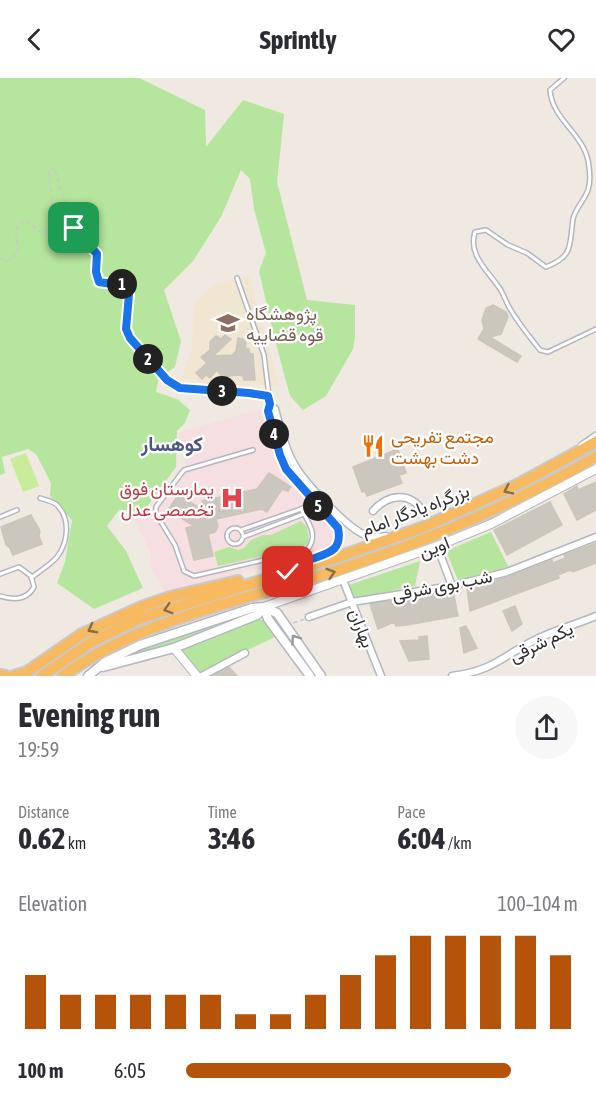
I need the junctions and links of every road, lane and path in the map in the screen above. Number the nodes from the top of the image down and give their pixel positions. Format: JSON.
{"nodes":[{"id":1,"x":564,"y":78,"type":"edge"},
{"id":2,"x":0,"y":258,"type":"edge"},
{"id":3,"x":237,"y":278,"type":"dead end"},
{"id":4,"x":596,"y":329,"type":"edge"},
{"id":5,"x":130,"y":338,"type":"joint"},
{"id":6,"x":268,"y":396,"type":"junction"},
{"id":7,"x":270,"y":404,"type":"junction"},
{"id":8,"x":596,"y":434,"type":"edge"},
{"id":9,"x":596,"y":442,"type":"edge"},
{"id":10,"x":253,"y":450,"type":"dead end"},
{"id":11,"x":596,"y":457,"type":"edge"},
{"id":12,"x":596,"y":469,"type":"edge"},
{"id":13,"x":540,"y":474,"type":"junction"},
{"id":14,"x":40,"y":498,"type":"dead end"},
{"id":15,"x":316,"y":504,"type":"junction"},
{"id":16,"x":301,"y":509,"type":"junction"},
{"id":17,"x":17,"y":510,"type":"dead end"},
{"id":18,"x":373,"y":511,"type":"dead end"},
{"id":19,"x":423,"y":512,"type":"tunnel mouth"},
{"id":20,"x":304,"y":514,"type":"junction"},
{"id":21,"x":0,"y":517,"type":"edge"},
{"id":22,"x":345,"y":522,"type":"junction"},
{"id":23,"x":338,"y":528,"type":"junction"},
{"id":24,"x":241,"y":530,"type":"junction"},
{"id":25,"x":401,"y":535,"type":"junction"},
{"id":26,"x":243,"y":537,"type":"junction"},
{"id":27,"x":596,"y":537,"type":"edge"},
{"id":28,"x":437,"y":546,"type":"junction"},
{"id":29,"x":288,"y":572,"type":"junction"},
{"id":30,"x":0,"y":574,"type":"edge"},
{"id":31,"x":31,"y":578,"type":"junction"},
{"id":32,"x":268,"y":578,"type":"junction"},
{"id":33,"x":343,"y":580,"type":"junction"},
{"id":34,"x":452,"y":586,"type":"junction"},
{"id":35,"x":0,"y":596,"type":"edge"},
{"id":36,"x":352,"y":602,"type":"junction"},
{"id":37,"x":264,"y":607,"type":"junction"},
{"id":38,"x":596,"y":616,"type":"edge"},
{"id":39,"x":309,"y":617,"type":"joint"},
{"id":40,"x":286,"y":626,"type":"junction"},
{"id":41,"x":174,"y":648,"type":"junction"},
{"id":42,"x":245,"y":653,"type":"dead end"},
{"id":43,"x":99,"y":672,"type":"edge"},
{"id":44,"x":0,"y":675,"type":"edge"},
{"id":45,"x":6,"y":676,"type":"edge"},
{"id":46,"x":14,"y":676,"type":"edge"},
{"id":47,"x":42,"y":676,"type":"edge"},
{"id":48,"x":63,"y":676,"type":"edge"},
{"id":49,"x":88,"y":676,"type":"edge"},
{"id":50,"x":197,"y":676,"type":"edge"},
{"id":51,"x":202,"y":676,"type":"edge"},
{"id":52,"x":310,"y":676,"type":"edge"},
{"id":53,"x":321,"y":676,"type":"edge"},
{"id":54,"x":381,"y":676,"type":"edge"},
{"id":55,"x":452,"y":676,"type":"edge"}],
"edges":[{"from":1,"to":4,"type":"lane"},
{"from":2,"to":5,"type":"path"},
{"from":3,"to":6,"type":"lane"},
{"from":5,"to":6,"type":"lane"},
{"from":6,"to":7,"type":"lane"},
{"from":7,"to":15,"type":"street"},
{"from":7,"to":22,"type":"street"},
{"from":8,"to":13,"type":"lane"},
{"from":9,"to":13,"type":"highway","name":"بزرگراه یادگار امام"},
{"from":10,"to":20,"type":"lane"},
{"from":48,"to":11,"type":"highway","name":"بزرگراه یادگار امام","one_way":true},
{"from":12,"to":28,"type":"street","name":"اوین"},
{"from":13,"to":25,"type":"highway","name":"بزرگراه یادگار امام","one_way":true},
{"from":14,"to":31,"type":"lane"},
{"from":15,"to":16,"type":"lane"},
{"from":15,"to":20,"type":"lane"},
{"from":15,"to":23,"type":"street"},
{"from":16,"to":20,"type":"lane"},
{"from":16,"to":24,"type":"lane"},
{"from":17,"to":21,"type":"lane"},
{"from":18,"to":19,"type":"street"},
{"from":20,"to":26,"type":"lane"},
{"from":22,"to":23,"type":"street"},
{"from":22,"to":25,"type":"street"},
{"from":23,"to":29,"type":"street"},
{"from":24,"to":26,"type":"lane"},
{"from":24,"to":26,"type":"lane"},
{"from":25,"to":29,"type":"highway","name":"بزرگراه یادگار امام"},
{"from":27,"to":34,"type":"street","name":"شب بوی شرقی"},
{"from":28,"to":33,"type":"street","name":"اوین"},
{"from":28,"to":34,"type":"street"},
{"from":29,"to":32,"type":"highway","name":"بزرگراه یادگار امام"},
{"from":30,"to":31,"type":"lane"},
{"from":31,"to":35,"type":"lane"},
{"from":32,"to":46,"type":"highway","one_way":true},
{"from":32,"to":47,"type":"highway","name":"بزرگراه یادگار امام","one_way":true},
{"from":33,"to":36,"type":"street","name":"بهاران"},
{"from":33,"to":37,"type":"street","name":"اوین"},
{"from":34,"to":36,"type":"street","name":"شب بوی شرقی"},
{"from":36,"to":39,"type":"street","name":"شب بوی شرقی"},
{"from":36,"to":54,"type":"street","name":"بهاران"},
{"from":37,"to":40,"type":"main road"},
{"from":37,"to":41,"type":"main road","name":"اوین"},
{"from":37,"to":43,"type":"main road","name":"اوین"},
{"from":37,"to":52,"type":"main road"},
{"from":38,"to":55,"type":"street","name":"یکم شرقی"},
{"from":39,"to":40,"type":"path"},
{"from":53,"to":40,"type":"main road","one_way":true},
{"from":41,"to":43,"type":"main road","name":"اوین"},
{"from":41,"to":50,"type":"street"},
{"from":42,"to":51,"type":"street"},
{"from":43,"to":49,"type":"main road","name":"اوین"},
{"from":44,"to":45,"type":"highway"}]}
